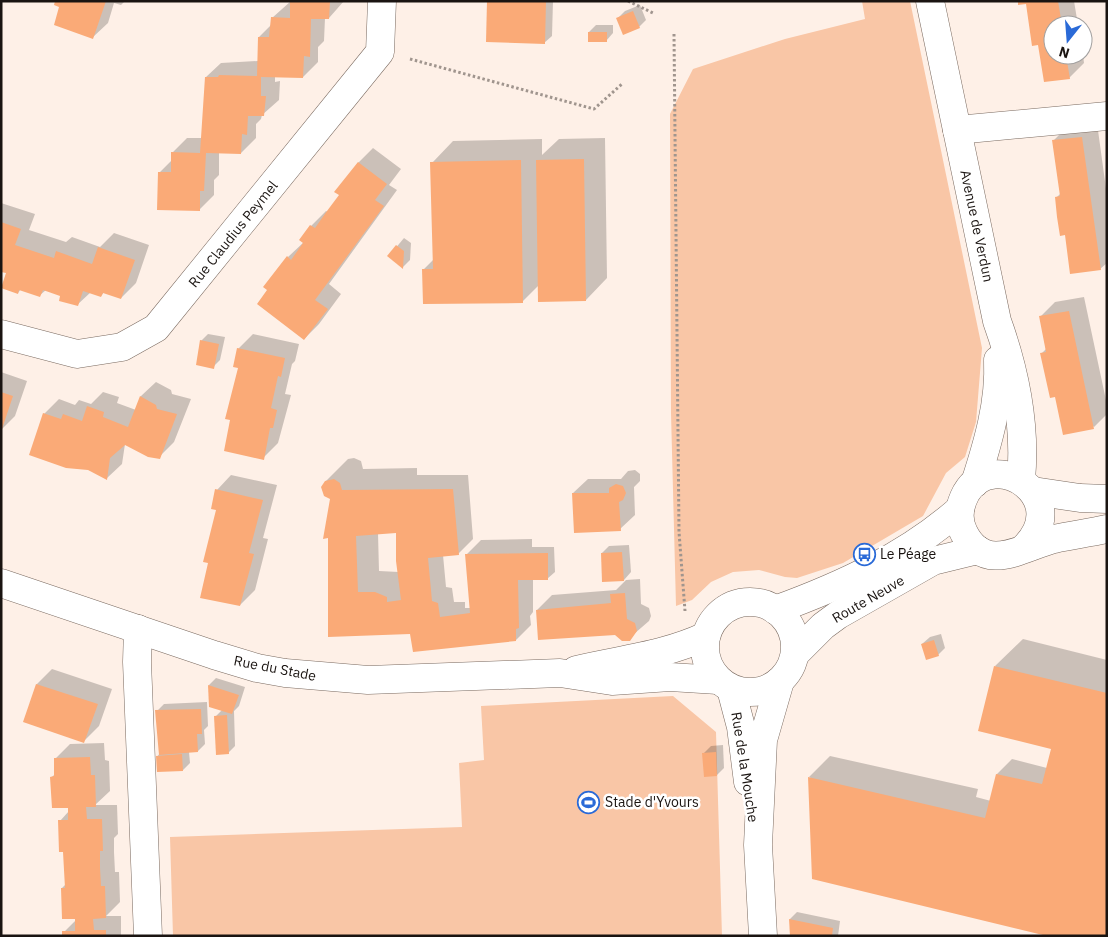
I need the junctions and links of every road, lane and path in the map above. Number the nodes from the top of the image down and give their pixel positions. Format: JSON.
{"nodes":[{"id":1,"x":382,"y":1,"type":"edge"},
{"id":2,"x":628,"y":1,"type":"edge"},
{"id":3,"x":930,"y":1,"type":"edge"},
{"id":4,"x":653,"y":13,"type":"dead end"},
{"id":5,"x":674,"y":34,"type":"dead end"},
{"id":6,"x":380,"y":52,"type":"junction"},
{"id":7,"x":622,"y":84,"type":"dead end"},
{"id":8,"x":1107,"y":116,"type":"edge"},
{"id":9,"x":957,"y":130,"type":"junction"},
{"id":10,"x":997,"y":321,"type":"junction"},
{"id":11,"x":1,"y":334,"type":"edge"},
{"id":12,"x":975,"y":483,"type":"junction"},
{"id":13,"x":1027,"y":486,"type":"junction"},
{"id":14,"x":1107,"y":499,"type":"edge"},
{"id":15,"x":960,"y":509,"type":"junction"},
{"id":16,"x":1107,"y":529,"type":"edge"},
{"id":17,"x":1023,"y":549,"type":"junction"},
{"id":18,"x":978,"y":550,"type":"junction"},
{"id":19,"x":1,"y":583,"type":"edge"},
{"id":20,"x":775,"y":610,"type":"junction"},
{"id":21,"x":685,"y":619,"type":"dead end"},
{"id":22,"x":138,"y":629,"type":"junction"},
{"id":23,"x":706,"y":636,"type":"junction"},
{"id":24,"x":795,"y":654,"type":"junction"},
{"id":25,"x":560,"y":673,"type":"junction"},
{"id":26,"x":780,"y":681,"type":"junction"},
{"id":27,"x":725,"y":684,"type":"junction"},
{"id":28,"x":758,"y":846,"type":"junction"},
{"id":29,"x":148,"y":936,"type":"edge"},
{"id":30,"x":763,"y":936,"type":"edge"}],
"edges":[{"from":1,"to":6,"type":"street"},
{"from":2,"to":4,"type":"path"},
{"from":3,"to":9,"type":"street","name":"Avenue de Verdun"},
{"from":5,"to":21,"type":"path"},
{"from":6,"to":7,"type":"path"},
{"from":6,"to":11,"type":"street","name":"Rue Claudius Peymel"},
{"from":8,"to":9,"type":"street"},
{"from":9,"to":10,"type":"street","name":"Avenue de Verdun"},
{"from":10,"to":12,"type":"street","name":"Avenue de Verdun"},
{"from":10,"to":13,"type":"street","name":"Avenue de Verdun"},
{"from":12,"to":13,"type":"street"},
{"from":12,"to":15,"type":"street","name":"Route Neuve"},
{"from":13,"to":14,"type":"street"},
{"from":13,"to":17,"type":"street"},
{"from":15,"to":18,"type":"street"},
{"from":15,"to":20,"type":"street","name":"Route Neuve"},
{"from":16,"to":17,"type":"street","name":"Route Neuve"},
{"from":17,"to":18,"type":"street","name":"Route Neuve"},
{"from":18,"to":24,"type":"street","name":"Route Neuve"},
{"from":19,"to":22,"type":"street","name":"Rue du Stade"},
{"from":20,"to":23,"type":"street"},
{"from":20,"to":24,"type":"street"},
{"from":22,"to":25,"type":"street","name":"Rue du Stade"},
{"from":22,"to":29,"type":"street"},
{"from":23,"to":25,"type":"street","name":"Rue du Stade"},
{"from":23,"to":27,"type":"street"},
{"from":24,"to":26,"type":"street"},
{"from":25,"to":27,"type":"street","name":"Rue du Stade"},
{"from":26,"to":27,"type":"street","name":"Rue du Stade"},
{"from":26,"to":28,"type":"street","name":"Rue de la Mouche"},
{"from":27,"to":28,"type":"street","name":"Rue de la Mouche"},
{"from":28,"to":30,"type":"street","name":"Rue de la Mouche"}]}
